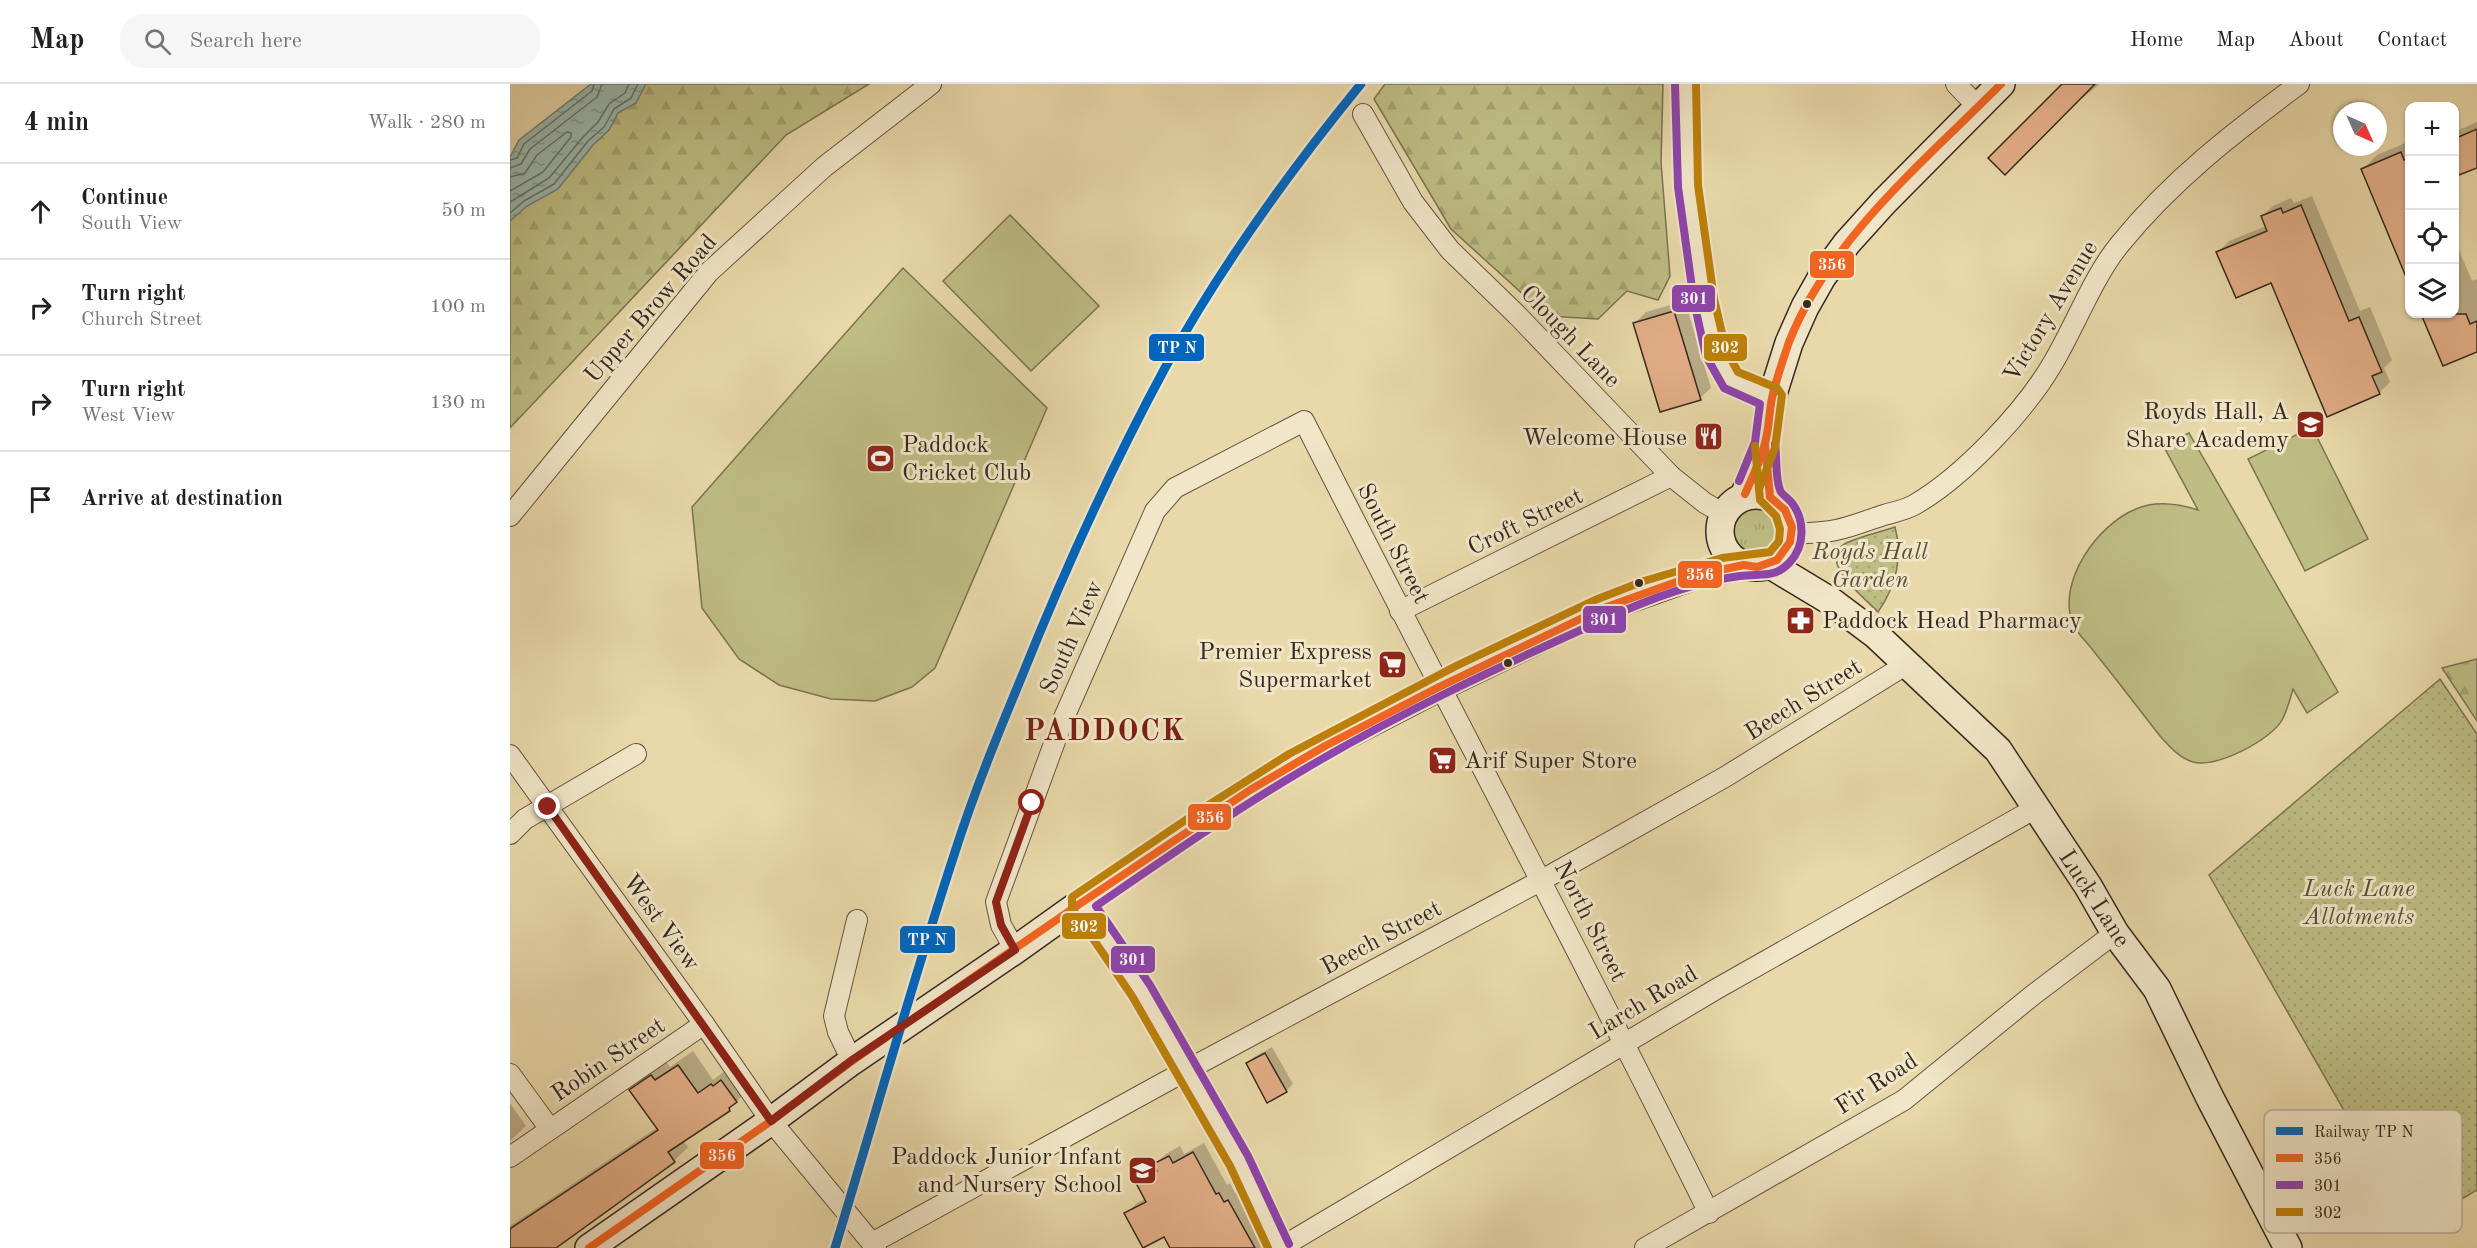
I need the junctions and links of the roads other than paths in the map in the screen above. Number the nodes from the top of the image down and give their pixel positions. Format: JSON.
{"nodes":[{"id":1,"x":931,"y":84,"type":"edge"},
{"id":2,"x":1685,"y":84,"type":"edge"},
{"id":3,"x":1956,"y":84,"type":"edge"},
{"id":4,"x":2001,"y":84,"type":"edge"},
{"id":5,"x":2299,"y":84,"type":"edge"},
{"id":6,"x":1978,"y":107,"type":"junction"},
{"id":7,"x":1363,"y":114,"type":"dead end"},
{"id":8,"x":1772,"y":397,"type":"junction"},
{"id":9,"x":1304,"y":421,"type":"joint"},
{"id":10,"x":1671,"y":476,"type":"junction"},
{"id":11,"x":1757,"y":497,"type":"junction"},
{"id":12,"x":510,"y":516,"type":"edge"},
{"id":13,"x":1722,"y":526,"type":"junction"},
{"id":14,"x":1791,"y":538,"type":"junction"},
{"id":15,"x":1757,"y":564,"type":"junction"},
{"id":16,"x":1696,"y":575,"type":"junction"},
{"id":17,"x":1832,"y":602,"type":"junction"},
{"id":18,"x":1400,"y":611,"type":"junction"},
{"id":19,"x":1907,"y":664,"type":"junction"},
{"id":20,"x":1439,"y":687,"type":"junction"},
{"id":21,"x":636,"y":754,"type":"dead end"},
{"id":22,"x":510,"y":755,"type":"edge"},
{"id":23,"x":548,"y":807,"type":"junction"},
{"id":24,"x":2036,"y":808,"type":"junction"},
{"id":25,"x":510,"y":834,"type":"edge"},
{"id":26,"x":1542,"y":880,"type":"junction"},
{"id":27,"x":1081,"y":903,"type":"junction"},
{"id":28,"x":857,"y":920,"type":"dead end"},
{"id":29,"x":2115,"y":933,"type":"junction"},
{"id":30,"x":1015,"y":950,"type":"junction"},
{"id":31,"x":705,"y":1024,"type":"junction"},
{"id":32,"x":1625,"y":1042,"type":"junction"},
{"id":33,"x":859,"y":1055,"type":"junction"},
{"id":34,"x":1187,"y":1070,"type":"junction"},
{"id":35,"x":510,"y":1074,"type":"edge"},
{"id":36,"x":771,"y":1121,"type":"junction"},
{"id":37,"x":550,"y":1130,"type":"junction"},
{"id":38,"x":510,"y":1157,"type":"edge"},
{"id":39,"x":2264,"y":1202,"type":"edge"},
{"id":40,"x":1709,"y":1213,"type":"junction"},
{"id":41,"x":2280,"y":1233,"type":"edge"},
{"id":42,"x":871,"y":1242,"type":"edge"},
{"id":43,"x":590,"y":1248,"type":"edge"},
{"id":44,"x":1280,"y":1248,"type":"edge"},
{"id":45,"x":1645,"y":1248,"type":"edge"},
{"id":46,"x":2288,"y":1248,"type":"edge"}],
"edges":[{"from":1,"to":12,"type":"street","name":"Upper Brow Road"},
{"from":2,"to":8,"type":"street"},
{"from":3,"to":6,"type":"street"},
{"from":4,"to":6,"type":"street"},
{"from":5,"to":14,"type":"street","name":"Victory Avenue"},
{"from":6,"to":8,"type":"street"},
{"from":7,"to":10,"type":"street","name":"Clough Lane"},
{"from":8,"to":11,"type":"street"},
{"from":9,"to":18,"type":"street","name":"South Street"},
{"from":9,"to":30,"type":"street","name":"South View"},
{"from":10,"to":13,"type":"street","name":"Clough Lane"},
{"from":10,"to":18,"type":"street","name":"Croft Street"},
{"from":11,"to":13,"type":"street"},
{"from":11,"to":14,"type":"street"},
{"from":13,"to":15,"type":"street"},
{"from":13,"to":16,"type":"street"},
{"from":14,"to":15,"type":"street"},
{"from":14,"to":17,"type":"street","name":"Luck Lane"},
{"from":15,"to":16,"type":"street"},
{"from":15,"to":17,"type":"street","name":"Luck Lane"},
{"from":16,"to":20,"type":"street"},
{"from":17,"to":19,"type":"street","name":"Luck Lane"},
{"from":18,"to":20,"type":"street","name":"South Street"},
{"from":19,"to":24,"type":"street","name":"Luck Lane"},
{"from":19,"to":26,"type":"street","name":"Beech Street"},
{"from":20,"to":26,"type":"street","name":"North Street"},
{"from":20,"to":27,"type":"street"},
{"from":21,"to":23,"type":"street"},
{"from":22,"to":23,"type":"street","name":"West View"},
{"from":23,"to":25,"type":"street"},
{"from":23,"to":31,"type":"street","name":"West View"},
{"from":24,"to":29,"type":"street","name":"Luck Lane"},
{"from":24,"to":32,"type":"street","name":"Larch Road"},
{"from":26,"to":32,"type":"street","name":"North Street"},
{"from":26,"to":34,"type":"street","name":"Beech Street"},
{"from":27,"to":30,"type":"street"},
{"from":27,"to":34,"type":"street"},
{"from":28,"to":33,"type":"street"},
{"from":29,"to":39,"type":"street","name":"Luck Lane"},
{"from":29,"to":40,"type":"street","name":"Fir Road"},
{"from":30,"to":33,"type":"street"},
{"from":31,"to":36,"type":"street","name":"West View"},
{"from":31,"to":37,"type":"street","name":"Robin Street"},
{"from":32,"to":40,"type":"street","name":"North Street"},
{"from":32,"to":44,"type":"street","name":"Larch Road"},
{"from":33,"to":36,"type":"street"},
{"from":34,"to":42,"type":"street","name":"Beech Street"},
{"from":34,"to":44,"type":"street"},
{"from":35,"to":37,"type":"street"},
{"from":36,"to":42,"type":"street","name":"West View"},
{"from":36,"to":43,"type":"street"},
{"from":37,"to":38,"type":"street","name":"Robin Street"},
{"from":40,"to":45,"type":"street","name":"Fir Road"},
{"from":41,"to":46,"type":"street","name":"Luck Lane"}]}
